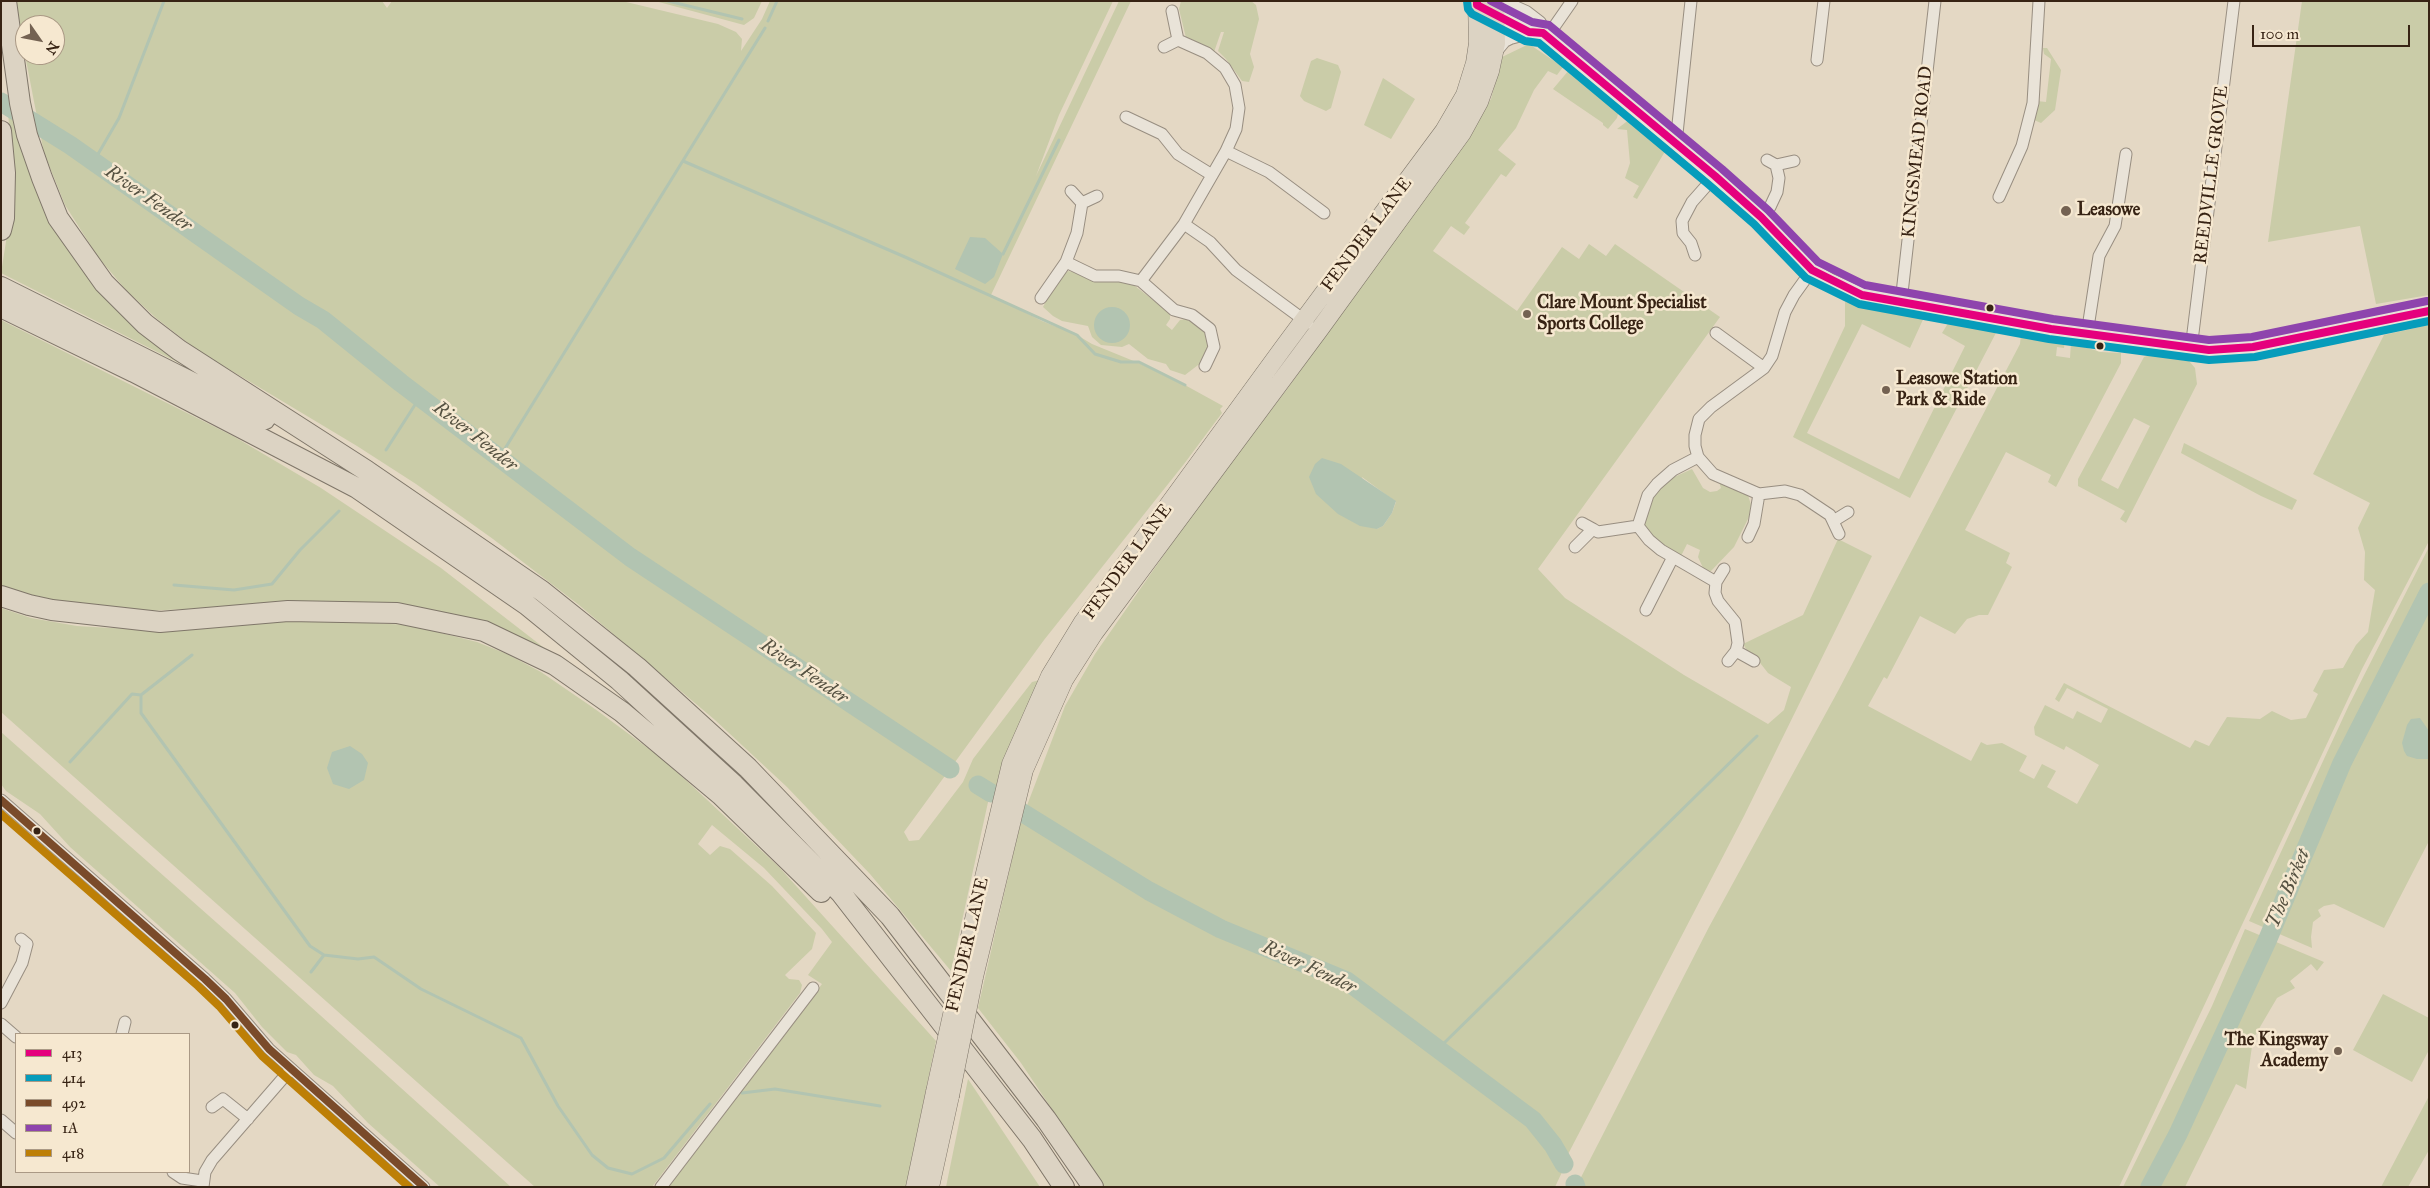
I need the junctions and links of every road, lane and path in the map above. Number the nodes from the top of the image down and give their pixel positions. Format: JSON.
{"nodes":[{"id":1,"x":6,"y":1,"type":"edge"},
{"id":2,"x":1572,"y":1,"type":"edge"},
{"id":3,"x":1691,"y":1,"type":"edge"},
{"id":4,"x":1824,"y":1,"type":"edge"},
{"id":5,"x":1935,"y":1,"type":"edge"},
{"id":6,"x":2039,"y":1,"type":"edge"},
{"id":7,"x":2234,"y":1,"type":"edge"},
{"id":8,"x":1489,"y":4,"type":"edge"},
{"id":9,"x":1172,"y":11,"type":"dead end"},
{"id":10,"x":1540,"y":34,"type":"junction"},
{"id":11,"x":1178,"y":40,"type":"junction"},
{"id":12,"x":1164,"y":47,"type":"dead end"},
{"id":13,"x":1495,"y":48,"type":"junction"},
{"id":14,"x":1817,"y":60,"type":"dead end"},
{"id":15,"x":1126,"y":117,"type":"dead end"},
{"id":16,"x":1,"y":131,"type":"edge"},
{"id":17,"x":1676,"y":143,"type":"junction"},
{"id":18,"x":1226,"y":151,"type":"junction"},
{"id":19,"x":2126,"y":154,"type":"dead end"},
{"id":20,"x":1794,"y":161,"type":"dead end"},
{"id":21,"x":1212,"y":175,"type":"junction"},
{"id":22,"x":1715,"y":176,"type":"junction"},
{"id":23,"x":1071,"y":191,"type":"dead end"},
{"id":24,"x":1097,"y":196,"type":"dead end"},
{"id":25,"x":1999,"y":197,"type":"dead end"},
{"id":26,"x":1082,"y":203,"type":"junction"},
{"id":27,"x":1324,"y":213,"type":"dead end"},
{"id":28,"x":1761,"y":217,"type":"junction"},
{"id":29,"x":1184,"y":224,"type":"junction"},
{"id":30,"x":1,"y":230,"type":"edge"},
{"id":31,"x":1695,"y":255,"type":"dead end"},
{"id":32,"x":1066,"y":262,"type":"junction"},
{"id":33,"x":1812,"y":270,"type":"junction"},
{"id":34,"x":1141,"y":281,"type":"junction"},
{"id":35,"x":1,"y":286,"type":"edge"},
{"id":36,"x":1041,"y":298,"type":"dead end"},
{"id":37,"x":1901,"y":302,"type":"junction"},
{"id":38,"x":1,"y":306,"type":"edge"},
{"id":39,"x":2429,"y":311,"type":"edge"},
{"id":40,"x":1311,"y":325,"type":"junction"},
{"id":41,"x":1716,"y":333,"type":"dead end"},
{"id":42,"x":2087,"y":334,"type":"junction"},
{"id":43,"x":2191,"y":349,"type":"junction"},
{"id":44,"x":1205,"y":366,"type":"dead end"},
{"id":45,"x":1764,"y":368,"type":"junction"},
{"id":46,"x":1698,"y":457,"type":"junction"},
{"id":47,"x":367,"y":471,"type":"junction"},
{"id":48,"x":1759,"y":494,"type":"junction"},
{"id":49,"x":1848,"y":512,"type":"dead end"},
{"id":50,"x":1835,"y":520,"type":"junction"},
{"id":51,"x":1582,"y":523,"type":"dead end"},
{"id":52,"x":1638,"y":526,"type":"junction"},
{"id":53,"x":1593,"y":529,"type":"junction"},
{"id":54,"x":1839,"y":534,"type":"dead end"},
{"id":55,"x":1748,"y":537,"type":"dead end"},
{"id":56,"x":1575,"y":547,"type":"dead end"},
{"id":57,"x":1673,"y":557,"type":"junction"},
{"id":58,"x":1724,"y":569,"type":"dead end"},
{"id":59,"x":1716,"y":582,"type":"junction"},
{"id":60,"x":1,"y":596,"type":"edge"},
{"id":61,"x":1646,"y":610,"type":"dead end"},
{"id":62,"x":1736,"y":650,"type":"junction"},
{"id":63,"x":1728,"y":661,"type":"dead end"},
{"id":64,"x":1754,"y":661,"type":"dead end"},
{"id":65,"x":1,"y":800,"type":"edge"},
{"id":66,"x":21,"y":938,"type":"dead end"},
{"id":67,"x":900,"y":967,"type":"junction"},
{"id":68,"x":813,"y":988,"type":"dead end"},
{"id":69,"x":1,"y":1003,"type":"edge"},
{"id":70,"x":124,"y":1022,"type":"dead end"},
{"id":71,"x":2,"y":1026,"type":"edge"},
{"id":72,"x":122,"y":1033,"type":"edge"},
{"id":73,"x":15,"y":1036,"type":"edge"},
{"id":74,"x":291,"y":1069,"type":"junction"},
{"id":75,"x":942,"y":1094,"type":"junction"},
{"id":76,"x":212,"y":1107,"type":"dead end"},
{"id":77,"x":248,"y":1119,"type":"junction"},
{"id":78,"x":1,"y":1120,"type":"edge"},
{"id":79,"x":15,"y":1132,"type":"edge"},
{"id":80,"x":174,"y":1173,"type":"edge"},
{"id":81,"x":202,"y":1184,"type":"edge"},
{"id":82,"x":424,"y":1187,"type":"edge"},
{"id":83,"x":661,"y":1187,"type":"edge"},
{"id":84,"x":915,"y":1187,"type":"edge"},
{"id":85,"x":930,"y":1187,"type":"edge"},
{"id":86,"x":1064,"y":1187,"type":"edge"},
{"id":87,"x":1093,"y":1187,"type":"edge"}],
"edges":[{"from":1,"to":47,"type":"highway"},
{"from":2,"to":10,"type":"street"},
{"from":3,"to":17,"type":"street"},
{"from":4,"to":14,"type":"street"},
{"from":5,"to":37,"type":"street","name":"KINGSMEAD ROAD"},
{"from":6,"to":25,"type":"street"},
{"from":7,"to":43,"type":"street","name":"REEDVILLE GROVE"},
{"from":8,"to":10,"type":"street"},
{"from":8,"to":13,"type":"main road","name":"FENDER LANE"},
{"from":8,"to":40,"type":"main road","name":"FENDER LANE"},
{"from":9,"to":11,"type":"street"},
{"from":10,"to":13,"type":"street"},
{"from":10,"to":17,"type":"street"},
{"from":11,"to":12,"type":"street"},
{"from":11,"to":18,"type":"street"},
{"from":13,"to":40,"type":"main road","name":"FENDER LANE"},
{"from":15,"to":21,"type":"street"},
{"from":16,"to":30,"type":"highway"},
{"from":17,"to":22,"type":"street"},
{"from":18,"to":21,"type":"street"},
{"from":18,"to":27,"type":"street"},
{"from":19,"to":42,"type":"street"},
{"from":20,"to":28,"type":"street"},
{"from":21,"to":29,"type":"street"},
{"from":22,"to":28,"type":"street"},
{"from":22,"to":31,"type":"street"},
{"from":23,"to":26,"type":"street"},
{"from":24,"to":26,"type":"street"},
{"from":26,"to":32,"type":"street"},
{"from":28,"to":33,"type":"street"},
{"from":29,"to":34,"type":"street"},
{"from":29,"to":40,"type":"street"},
{"from":32,"to":34,"type":"street"},
{"from":32,"to":36,"type":"street"},
{"from":33,"to":37,"type":"street"},
{"from":33,"to":45,"type":"street"},
{"from":34,"to":44,"type":"street"},
{"from":35,"to":47,"type":"highway"},
{"from":37,"to":42,"type":"street"},
{"from":38,"to":67,"type":"highway"},
{"from":39,"to":43,"type":"street"},
{"from":40,"to":75,"type":"main road","name":"FENDER LANE","bridge":true},
{"from":41,"to":45,"type":"street"},
{"from":42,"to":43,"type":"street"},
{"from":45,"to":46,"type":"street"},
{"from":46,"to":48,"type":"street"},
{"from":46,"to":52,"type":"street"},
{"from":47,"to":87,"type":"highway"},
{"from":48,"to":50,"type":"street"},
{"from":48,"to":55,"type":"street"},
{"from":49,"to":50,"type":"street"},
{"from":50,"to":54,"type":"street"},
{"from":51,"to":53,"type":"street"},
{"from":52,"to":53,"type":"street"},
{"from":52,"to":57,"type":"street"},
{"from":53,"to":56,"type":"street"},
{"from":57,"to":59,"type":"street"},
{"from":57,"to":61,"type":"street"},
{"from":58,"to":59,"type":"street"},
{"from":59,"to":62,"type":"street"},
{"from":60,"to":67,"type":"highway"},
{"from":62,"to":63,"type":"street"},
{"from":62,"to":64,"type":"street"},
{"from":65,"to":74,"type":"street"},
{"from":66,"to":69,"type":"street"},
{"from":67,"to":86,"type":"highway"},
{"from":68,"to":83,"type":"street"},
{"from":70,"to":72,"type":"street"},
{"from":71,"to":73,"type":"street"},
{"from":74,"to":77,"type":"street"},
{"from":74,"to":82,"type":"street"},
{"from":75,"to":84,"type":"main road","name":"FENDER LANE"},
{"from":75,"to":85,"type":"main road","name":"FENDER LANE"},
{"from":76,"to":77,"type":"street"},
{"from":77,"to":81,"type":"street"},
{"from":78,"to":79,"type":"street"},
{"from":80,"to":81,"type":"street"}]}
